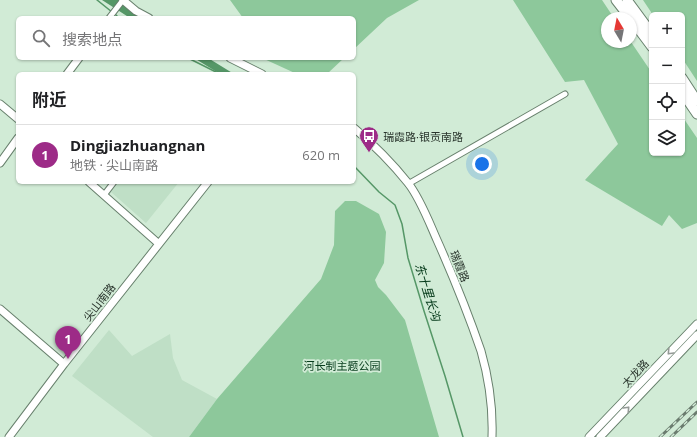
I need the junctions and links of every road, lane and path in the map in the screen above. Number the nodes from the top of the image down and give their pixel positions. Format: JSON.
{"nodes":[{"id":1,"x":123,"y":0,"type":"edge"},
{"id":2,"x":616,"y":0,"type":"edge"},
{"id":3,"x":627,"y":0,"type":"edge"},
{"id":4,"x":625,"y":12,"type":"edge"},
{"id":5,"x":110,"y":16,"type":"edge"},
{"id":6,"x":146,"y":16,"type":"edge"},
{"id":7,"x":637,"y":27,"type":"edge"},
{"id":8,"x":649,"y":30,"type":"edge"},
{"id":9,"x":649,"y":42,"type":"edge"},
{"id":10,"x":78,"y":60,"type":"edge"},
{"id":11,"x":234,"y":60,"type":"edge"},
{"id":12,"x":68,"y":72,"type":"edge"},
{"id":13,"x":258,"y":72,"type":"edge"},
{"id":14,"x":685,"y":82,"type":"edge"},
{"id":15,"x":565,"y":94,"type":"dead end"},
{"id":16,"x":685,"y":96,"type":"edge"},
{"id":17,"x":697,"y":100,"type":"edge"},
{"id":18,"x":0,"y":104,"type":"edge"},
{"id":19,"x":697,"y":114,"type":"edge"},
{"id":20,"x":16,"y":118,"type":"edge"},
{"id":21,"x":356,"y":130,"type":"edge"},
{"id":22,"x":16,"y":141,"type":"edge"},
{"id":23,"x":0,"y":163,"type":"edge"},
{"id":24,"x":91,"y":184,"type":"edge"},
{"id":25,"x":112,"y":184,"type":"edge"},
{"id":26,"x":206,"y":184,"type":"edge"},
{"id":27,"x":408,"y":184,"type":"junction"},
{"id":28,"x":104,"y":195,"type":"junction"},
{"id":29,"x":159,"y":244,"type":"junction"},
{"id":30,"x":0,"y":309,"type":"edge"},
{"id":31,"x":697,"y":324,"type":"edge"},
{"id":32,"x":697,"y":335,"type":"edge"},
{"id":33,"x":64,"y":364,"type":"junction"},
{"id":34,"x":9,"y":437,"type":"edge"},
{"id":35,"x":492,"y":437,"type":"edge"},
{"id":36,"x":589,"y":437,"type":"edge"},
{"id":37,"x":600,"y":437,"type":"edge"}],
"edges":[{"from":1,"to":5,"type":"street"},
{"from":1,"to":6,"type":"street"},
{"from":2,"to":4,"type":"highway"},
{"from":3,"to":8,"type":"highway"},
{"from":7,"to":9,"type":"highway"},
{"from":10,"to":12,"type":"street"},
{"from":11,"to":13,"type":"street"},
{"from":14,"to":17,"type":"highway"},
{"from":15,"to":27,"type":"street"},
{"from":16,"to":19,"type":"highway"},
{"from":18,"to":20,"type":"street"},
{"from":21,"to":27,"type":"street","name":"瑞霞路"},
{"from":22,"to":23,"type":"street"},
{"from":24,"to":28,"type":"street"},
{"from":25,"to":28,"type":"street"},
{"from":26,"to":29,"type":"street","name":"尖山南路"},
{"from":27,"to":35,"type":"street","name":"瑞霞路"},
{"from":28,"to":29,"type":"street"},
{"from":29,"to":33,"type":"street","name":"尖山南路"},
{"from":30,"to":33,"type":"street"},
{"from":31,"to":36,"type":"street","name":"太龙路","one_way":true},
{"from":37,"to":32,"type":"street","name":"太龙路","one_way":true},
{"from":33,"to":34,"type":"street","name":"尖山南路"}]}
